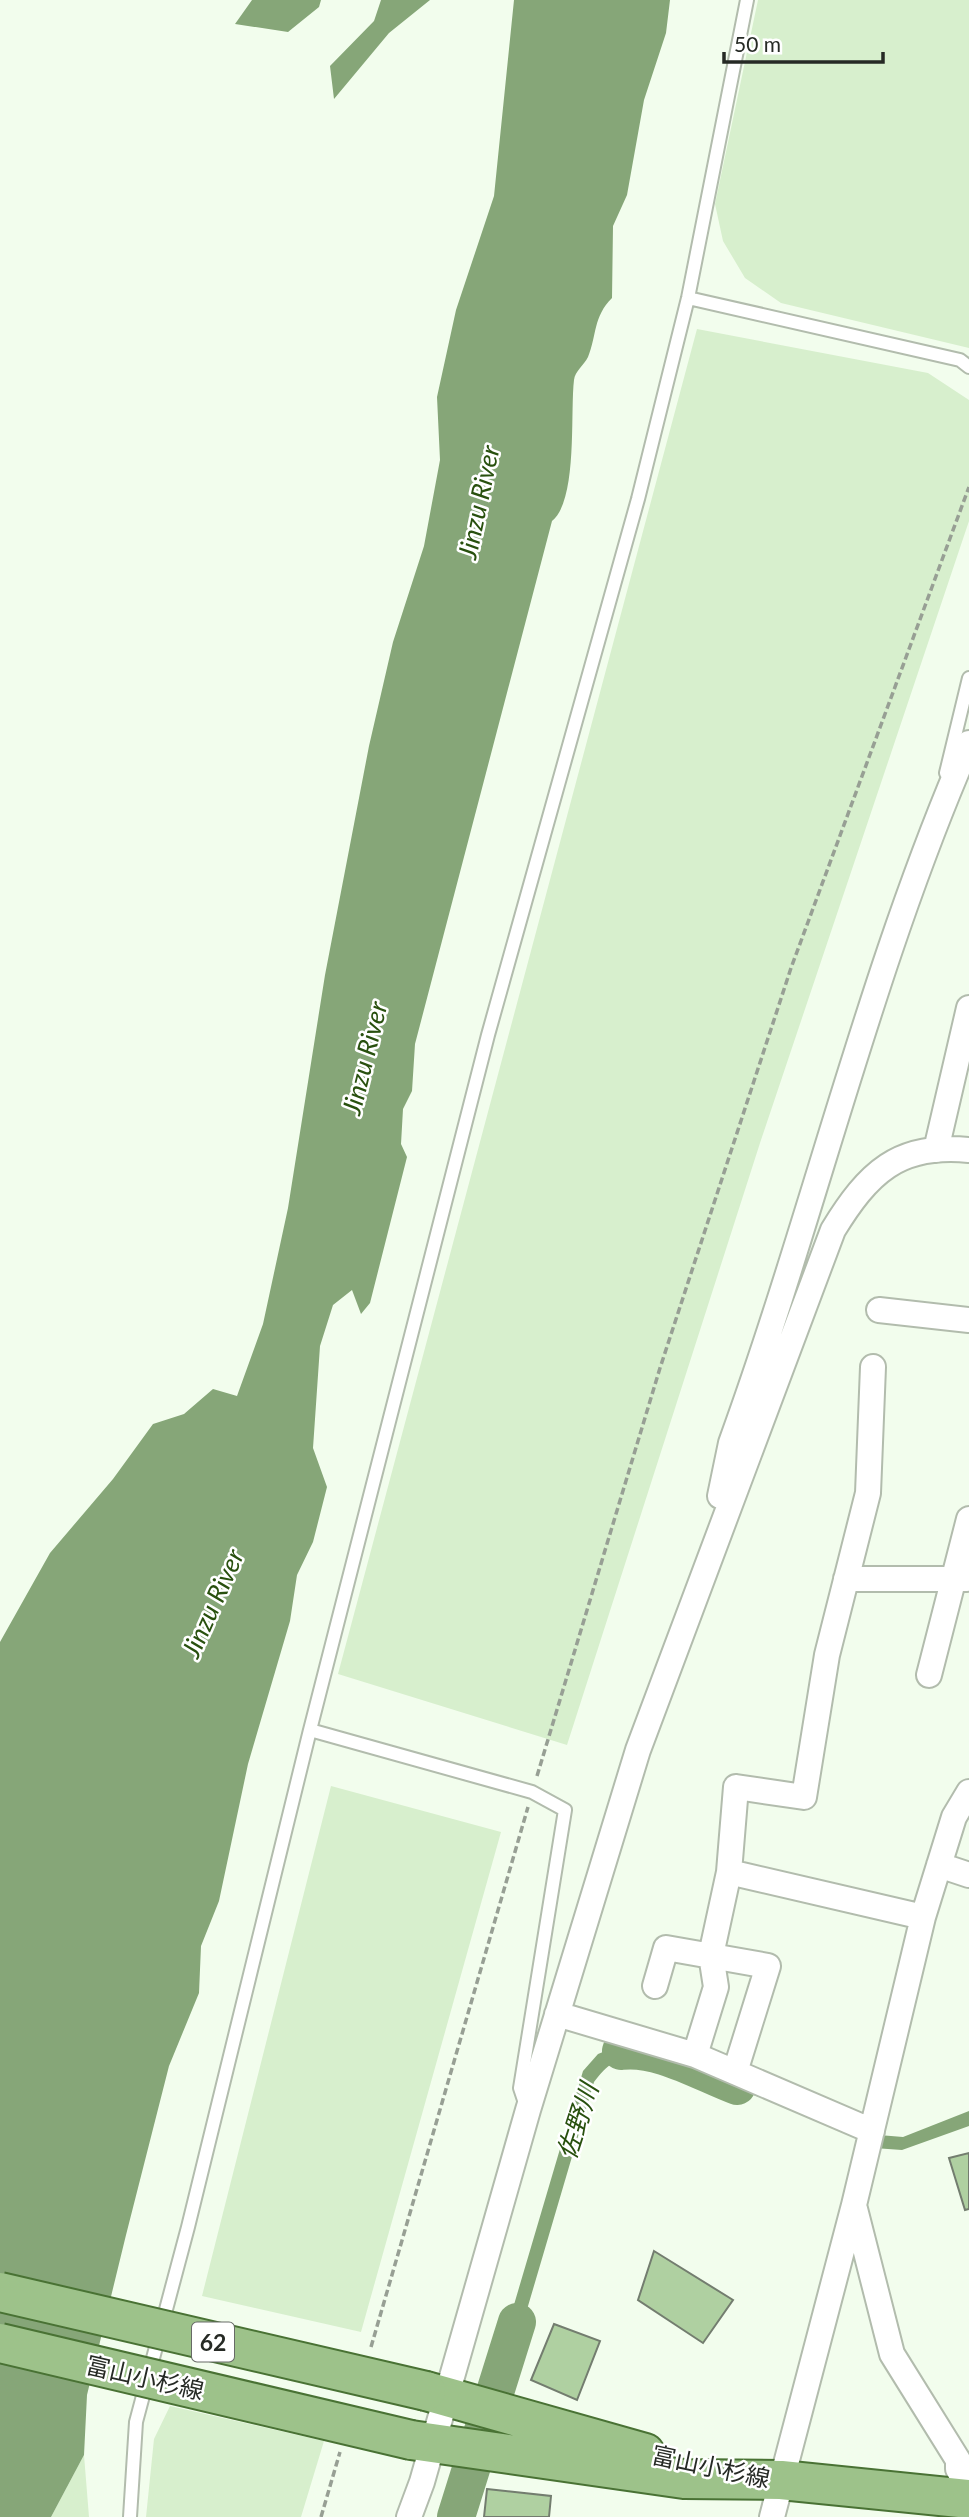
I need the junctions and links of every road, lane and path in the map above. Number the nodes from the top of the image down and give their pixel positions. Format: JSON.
{"nodes":[{"id":1,"x":747,"y":0,"type":"edge"},
{"id":2,"x":688,"y":298,"type":"junction"},
{"id":3,"x":969,"y":367,"type":"edge"},
{"id":4,"x":969,"y":487,"type":"edge"},
{"id":5,"x":969,"y":678,"type":"edge"},
{"id":6,"x":969,"y":743,"type":"edge"},
{"id":7,"x":935,"y":822,"type":"junction"},
{"id":8,"x":969,"y":1008,"type":"edge"},
{"id":9,"x":936,"y":1150,"type":"junction"},
{"id":10,"x":969,"y":1150,"type":"edge"},
{"id":11,"x":879,"y":1310,"type":"dead end"},
{"id":12,"x":969,"y":1320,"type":"edge"},
{"id":13,"x":873,"y":1367,"type":"dead end"},
{"id":14,"x":969,"y":1519,"type":"edge"},
{"id":15,"x":704,"y":1574,"type":"junction"},
{"id":16,"x":846,"y":1579,"type":"junction"},
{"id":17,"x":961,"y":1579,"type":"edge"},
{"id":18,"x":929,"y":1675,"type":"dead end"},
{"id":19,"x":310,"y":1730,"type":"junction"},
{"id":20,"x":532,"y":1792,"type":"junction"},
{"id":21,"x":969,"y":1793,"type":"edge"},
{"id":22,"x":939,"y":1865,"type":"junction"},
{"id":23,"x":729,"y":1872,"type":"junction"},
{"id":24,"x":969,"y":1875,"type":"edge"},
{"id":25,"x":923,"y":1917,"type":"junction"},
{"id":26,"x":711,"y":1955,"type":"junction"},
{"id":27,"x":655,"y":1986,"type":"dead end"},
{"id":28,"x":557,"y":2014,"type":"junction"},
{"id":29,"x":695,"y":2055,"type":"junction"},
{"id":30,"x":735,"y":2072,"type":"junction"},
{"id":31,"x":528,"y":2110,"type":"junction"},
{"id":32,"x":872,"y":2131,"type":"junction"},
{"id":33,"x":854,"y":2205,"type":"junction"},
{"id":34,"x":0,"y":2292,"type":"edge"},
{"id":35,"x":0,"y":2343,"type":"edge"},
{"id":36,"x":369,"y":2355,"type":"dead end"},
{"id":37,"x":436,"y":2394,"type":"junction"},
{"id":38,"x":343,"y":2442,"type":"dead end"},
{"id":39,"x":422,"y":2442,"type":"junction"},
{"id":40,"x":781,"y":2480,"type":"junction"},
{"id":41,"x":969,"y":2489,"type":"edge"},
{"id":42,"x":969,"y":2500,"type":"edge"},
{"id":43,"x":130,"y":2517,"type":"edge"},
{"id":44,"x":321,"y":2517,"type":"edge"},
{"id":45,"x":409,"y":2517,"type":"edge"},
{"id":46,"x":772,"y":2517,"type":"edge"}],
"edges":[{"from":1,"to":2,"type":"lane"},
{"from":2,"to":3,"type":"lane"},
{"from":2,"to":19,"type":"lane"},
{"from":4,"to":20,"type":"path"},
{"from":5,"to":7,"type":"lane"},
{"from":6,"to":7,"type":"street"},
{"from":7,"to":15,"type":"street"},
{"from":8,"to":9,"type":"street"},
{"from":9,"to":10,"type":"street"},
{"from":9,"to":15,"type":"street"},
{"from":11,"to":12,"type":"street"},
{"from":13,"to":16,"type":"street"},
{"from":14,"to":17,"type":"street"},
{"from":15,"to":28,"type":"street"},
{"from":16,"to":17,"type":"street"},
{"from":16,"to":23,"type":"street"},
{"from":17,"to":18,"type":"street"},
{"from":19,"to":20,"type":"lane"},
{"from":19,"to":43,"type":"lane"},
{"from":20,"to":31,"type":"lane"},
{"from":20,"to":36,"type":"path"},
{"from":21,"to":22,"type":"street"},
{"from":22,"to":24,"type":"street"},
{"from":22,"to":25,"type":"street"},
{"from":23,"to":25,"type":"street"},
{"from":23,"to":26,"type":"street"},
{"from":25,"to":32,"type":"street"},
{"from":26,"to":27,"type":"street"},
{"from":26,"to":29,"type":"street"},
{"from":26,"to":30,"type":"street"},
{"from":28,"to":29,"type":"street"},
{"from":28,"to":31,"type":"street"},
{"from":29,"to":30,"type":"street"},
{"from":30,"to":32,"type":"street"},
{"from":31,"to":37,"type":"street"},
{"from":32,"to":33,"type":"street"},
{"from":33,"to":40,"type":"street"},
{"from":33,"to":41,"type":"street"},
{"from":34,"to":37,"type":"main road","name":"富山小杉線","number":"62","bridge":true},
{"from":35,"to":39,"type":"main road","name":"富山小杉線","number":"62","bridge":true},
{"from":37,"to":39,"type":"street"},
{"from":37,"to":40,"type":"main road","name":"富山小杉線","number":"62"},
{"from":38,"to":44,"type":"path"},
{"from":39,"to":40,"type":"main road","name":"富山小杉線","number":"62"},
{"from":39,"to":45,"type":"street"},
{"from":40,"to":42,"type":"main road","number":"62"},
{"from":40,"to":46,"type":"street"}]}
